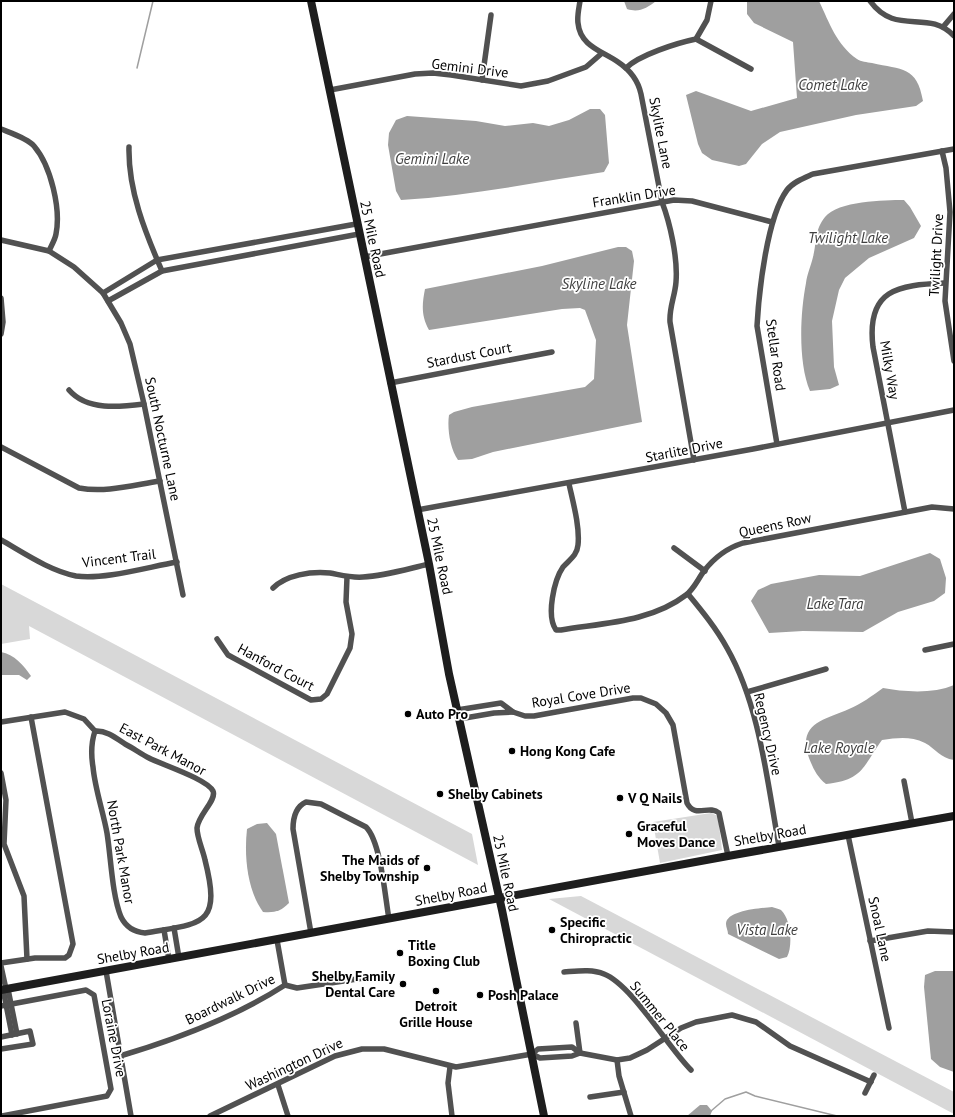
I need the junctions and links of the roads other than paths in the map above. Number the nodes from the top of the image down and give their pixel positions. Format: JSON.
{"nodes":[{"id":1,"x":311,"y":1,"type":"edge"},
{"id":2,"x":580,"y":1,"type":"edge"},
{"id":3,"x":711,"y":1,"type":"edge"},
{"id":4,"x":870,"y":1,"type":"edge"},
{"id":5,"x":954,"y":14,"type":"edge"},
{"id":6,"x":491,"y":15,"type":"dead end"},
{"id":7,"x":943,"y":27,"type":"junction"},
{"id":8,"x":954,"y":36,"type":"edge"},
{"id":9,"x":696,"y":39,"type":"junction"},
{"id":10,"x":601,"y":54,"type":"junction"},
{"id":11,"x":626,"y":68,"type":"junction"},
{"id":12,"x":751,"y":69,"type":"dead end"},
{"id":13,"x":482,"y":80,"type":"junction"},
{"id":14,"x":330,"y":90,"type":"junction"},
{"id":15,"x":1,"y":129,"type":"edge"},
{"id":16,"x":129,"y":146,"type":"dead end"},
{"id":17,"x":954,"y":149,"type":"edge"},
{"id":18,"x":942,"y":151,"type":"junction"},
{"id":19,"x":662,"y":202,"type":"junction"},
{"id":20,"x":772,"y":222,"type":"junction"},
{"id":21,"x":356,"y":224,"type":"junction"},
{"id":22,"x":335,"y":228,"type":"junction"},
{"id":23,"x":359,"y":234,"type":"junction"},
{"id":24,"x":337,"y":238,"type":"junction"},
{"id":25,"x":1,"y":242,"type":"edge"},
{"id":26,"x":255,"y":243,"type":"junction"},
{"id":27,"x":49,"y":251,"type":"junction"},
{"id":28,"x":258,"y":252,"type":"junction"},
{"id":29,"x":364,"y":257,"type":"junction"},
{"id":30,"x":157,"y":260,"type":"junction"},
{"id":31,"x":162,"y":271,"type":"junction"},
{"id":32,"x":945,"y":283,"type":"junction"},
{"id":33,"x":103,"y":293,"type":"junction"},
{"id":34,"x":1,"y":298,"type":"edge"},
{"id":35,"x":108,"y":301,"type":"junction"},
{"id":36,"x":1,"y":334,"type":"edge"},
{"id":37,"x":552,"y":352,"type":"dead end"},
{"id":38,"x":954,"y":361,"type":"edge"},
{"id":39,"x":390,"y":383,"type":"junction"},
{"id":40,"x":69,"y":390,"type":"dead end"},
{"id":41,"x":144,"y":404,"type":"junction"},
{"id":42,"x":954,"y":410,"type":"edge"},
{"id":43,"x":888,"y":424,"type":"junction"},
{"id":44,"x":777,"y":444,"type":"junction"},
{"id":45,"x":1,"y":447,"type":"edge"},
{"id":46,"x":694,"y":460,"type":"junction"},
{"id":47,"x":160,"y":481,"type":"junction"},
{"id":48,"x":570,"y":484,"type":"junction"},
{"id":49,"x":954,"y":509,"type":"edge"},
{"id":50,"x":417,"y":510,"type":"junction"},
{"id":51,"x":905,"y":512,"type":"junction"},
{"id":52,"x":1,"y":540,"type":"edge"},
{"id":53,"x":674,"y":548,"type":"dead end"},
{"id":54,"x":177,"y":562,"type":"junction"},
{"id":55,"x":429,"y":564,"type":"junction"},
{"id":56,"x":705,"y":571,"type":"junction"},
{"id":57,"x":347,"y":577,"type":"junction"},
{"id":58,"x":272,"y":588,"type":"dead end"},
{"id":59,"x":688,"y":594,"type":"junction"},
{"id":60,"x":183,"y":595,"type":"dead end"},
{"id":61,"x":217,"y":639,"type":"dead end"},
{"id":62,"x":954,"y":644,"type":"edge"},
{"id":63,"x":925,"y":650,"type":"dead end"},
{"id":64,"x":826,"y":669,"type":"dead end"},
{"id":65,"x":747,"y":692,"type":"junction"},
{"id":66,"x":458,"y":710,"type":"junction"},
{"id":67,"x":513,"y":712,"type":"junction"},
{"id":68,"x":31,"y":717,"type":"junction"},
{"id":69,"x":459,"y":719,"type":"junction"},
{"id":70,"x":1,"y":722,"type":"edge"},
{"id":71,"x":95,"y":731,"type":"junction"},
{"id":72,"x":1,"y":774,"type":"edge"},
{"id":73,"x":904,"y":781,"type":"dead end"},
{"id":74,"x":214,"y":795,"type":"joint"},
{"id":75,"x":954,"y":816,"type":"edge"},
{"id":76,"x":912,"y":823,"type":"junction"},
{"id":77,"x":848,"y":835,"type":"junction"},
{"id":78,"x":779,"y":846,"type":"junction"},
{"id":79,"x":728,"y":856,"type":"junction"},
{"id":80,"x":499,"y":898,"type":"junction"},
{"id":81,"x":389,"y":919,"type":"junction"},
{"id":82,"x":174,"y":928,"type":"junction"},
{"id":83,"x":164,"y":930,"type":"junction"},
{"id":84,"x":954,"y":932,"type":"edge"},
{"id":85,"x":311,"y":933,"type":"junction"},
{"id":86,"x":277,"y":940,"type":"junction"},
{"id":87,"x":870,"y":942,"type":"junction"},
{"id":88,"x":179,"y":958,"type":"junction"},
{"id":89,"x":27,"y":959,"type":"junction"},
{"id":90,"x":169,"y":960,"type":"junction"},
{"id":91,"x":1,"y":965,"type":"edge"},
{"id":92,"x":106,"y":971,"type":"junction"},
{"id":93,"x":564,"y":972,"type":"dead end"},
{"id":94,"x":377,"y":976,"type":"dead end"},
{"id":95,"x":285,"y":985,"type":"junction"},
{"id":96,"x":5,"y":989,"type":"edge"},
{"id":97,"x":6,"y":1005,"type":"edge"},
{"id":98,"x":576,"y":1023,"type":"dead end"},
{"id":99,"x":890,"y":1028,"type":"dead end"},
{"id":100,"x":14,"y":1034,"type":"junction"},
{"id":101,"x":1,"y":1037,"type":"edge"},
{"id":102,"x":664,"y":1039,"type":"junction"},
{"id":103,"x":1,"y":1049,"type":"edge"},
{"id":104,"x":580,"y":1053,"type":"junction"},
{"id":105,"x":532,"y":1054,"type":"junction"},
{"id":106,"x":120,"y":1056,"type":"junction"},
{"id":107,"x":617,"y":1060,"type":"junction"},
{"id":108,"x":450,"y":1067,"type":"junction"},
{"id":109,"x":691,"y":1070,"type":"dead end"},
{"id":110,"x":874,"y":1075,"type":"dead end"},
{"id":111,"x":871,"y":1082,"type":"junction"},
{"id":112,"x":278,"y":1085,"type":"junction"},
{"id":113,"x":624,"y":1092,"type":"junction"},
{"id":114,"x":865,"y":1093,"type":"dead end"},
{"id":115,"x":590,"y":1097,"type":"dead end"},
{"id":116,"x":2,"y":1116,"type":"edge"},
{"id":117,"x":131,"y":1116,"type":"edge"},
{"id":118,"x":210,"y":1116,"type":"edge"},
{"id":119,"x":288,"y":1116,"type":"edge"},
{"id":120,"x":452,"y":1116,"type":"edge"},
{"id":121,"x":544,"y":1116,"type":"edge"},
{"id":122,"x":631,"y":1116,"type":"edge"}],
"edges":[{"from":1,"to":14,"type":"street","name":"25 Mile Road"},
{"from":2,"to":10,"type":"street","name":"Skylite Lane"},
{"from":3,"to":9,"type":"street"},
{"from":4,"to":7,"type":"street"},
{"from":5,"to":7,"type":"street"},
{"from":6,"to":13,"type":"street"},
{"from":7,"to":8,"type":"street"},
{"from":9,"to":11,"type":"street"},
{"from":9,"to":12,"type":"street"},
{"from":10,"to":11,"type":"street","name":"Skylite Lane"},
{"from":10,"to":13,"type":"street","name":"Gemini Drive"},
{"from":11,"to":19,"type":"street","name":"Skylite Lane"},
{"from":13,"to":14,"type":"street","name":"Gemini Drive"},
{"from":14,"to":21,"type":"street","name":"25 Mile Road"},
{"from":15,"to":27,"type":"street"},
{"from":16,"to":30,"type":"street"},
{"from":17,"to":18,"type":"street"},
{"from":18,"to":20,"type":"street"},
{"from":18,"to":32,"type":"street","name":"Twilight Drive"},
{"from":19,"to":20,"type":"street","name":"Franklin Drive"},
{"from":19,"to":29,"type":"street","name":"Franklin Drive"},
{"from":19,"to":46,"type":"street","name":"Skylite Lane"},
{"from":20,"to":44,"type":"street","name":"Stellar Road"},
{"from":21,"to":22,"type":"street"},
{"from":21,"to":23,"type":"street","name":"25 Mile Road"},
{"from":22,"to":24,"type":"street"},
{"from":22,"to":26,"type":"street"},
{"from":23,"to":24,"type":"street"},
{"from":23,"to":29,"type":"street","name":"25 Mile Road"},
{"from":24,"to":28,"type":"street"},
{"from":25,"to":27,"type":"street","name":"South Nocturne Lane"},
{"from":26,"to":28,"type":"street"},
{"from":26,"to":30,"type":"street"},
{"from":27,"to":33,"type":"street","name":"South Nocturne Lane"},
{"from":28,"to":31,"type":"street"},
{"from":29,"to":39,"type":"street","name":"25 Mile Road"},
{"from":30,"to":31,"type":"street"},
{"from":30,"to":33,"type":"street"},
{"from":31,"to":35,"type":"street"},
{"from":32,"to":38,"type":"street","name":"Twilight Drive"},
{"from":32,"to":43,"type":"street","name":"Milky Way"},
{"from":33,"to":35,"type":"street","name":"South Nocturne Lane"},
{"from":34,"to":36,"type":"street"},
{"from":35,"to":41,"type":"street","name":"South Nocturne Lane"},
{"from":37,"to":39,"type":"street","name":"Stardust Court"},
{"from":39,"to":50,"type":"street","name":"25 Mile Road"},
{"from":40,"to":41,"type":"street"},
{"from":41,"to":47,"type":"street","name":"South Nocturne Lane"},
{"from":42,"to":43,"type":"street","name":"Starlite Drive"},
{"from":43,"to":44,"type":"street","name":"Starlite Drive"},
{"from":43,"to":51,"type":"street","name":"Milky Way"},
{"from":44,"to":46,"type":"street","name":"Starlite Drive"},
{"from":45,"to":47,"type":"street"},
{"from":46,"to":48,"type":"street","name":"Starlite Drive"},
{"from":47,"to":54,"type":"street","name":"South Nocturne Lane"},
{"from":48,"to":50,"type":"street","name":"Starlite Drive"},
{"from":48,"to":59,"type":"street","name":"Queens Row"},
{"from":49,"to":51,"type":"street","name":"Queens Row"},
{"from":50,"to":55,"type":"street","name":"25 Mile Road"},
{"from":51,"to":56,"type":"street","name":"Queens Row"},
{"from":52,"to":54,"type":"street","name":"Vincent Trail"},
{"from":53,"to":56,"type":"street"},
{"from":54,"to":60,"type":"street","name":"South Nocturne Lane"},
{"from":55,"to":57,"type":"street"},
{"from":55,"to":66,"type":"street","name":"25 Mile Road"},
{"from":56,"to":59,"type":"street","name":"Queens Row"},
{"from":57,"to":58,"type":"street"},
{"from":57,"to":61,"type":"street","name":"Hanford Court"},
{"from":59,"to":65,"type":"street","name":"Regency Drive"},
{"from":62,"to":63,"type":"street"},
{"from":64,"to":65,"type":"street"},
{"from":65,"to":78,"type":"street","name":"Regency Drive"},
{"from":66,"to":67,"type":"street","name":"Royal Cove Drive"},
{"from":66,"to":69,"type":"street","name":"25 Mile Road"},
{"from":67,"to":69,"type":"street","name":"Royal Cove Drive"},
{"from":67,"to":79,"type":"street","name":"Royal Cove Drive"},
{"from":68,"to":70,"type":"street"},
{"from":68,"to":71,"type":"street"},
{"from":68,"to":89,"type":"street"},
{"from":69,"to":80,"type":"street","name":"25 Mile Road"},
{"from":71,"to":74,"type":"street","name":"East Park Manor"},
{"from":71,"to":83,"type":"street","name":"North Park Manor"},
{"from":72,"to":89,"type":"street"},
{"from":73,"to":76,"type":"street"},
{"from":74,"to":82,"type":"street","name":"North Park Manor"},
{"from":75,"to":76,"type":"street","name":"Shelby Road"},
{"from":76,"to":77,"type":"street","name":"Shelby Road"},
{"from":77,"to":78,"type":"street","name":"Shelby Road"},
{"from":77,"to":87,"type":"street","name":"Snoal Lane"},
{"from":78,"to":79,"type":"street","name":"Shelby Road"},
{"from":79,"to":80,"type":"street","name":"Shelby Road"},
{"from":80,"to":81,"type":"street","name":"Shelby Road"},
{"from":80,"to":105,"type":"street","name":"25 Mile Road"},
{"from":81,"to":85,"type":"street","name":"Shelby Road"},
{"from":81,"to":85,"type":"street"},
{"from":82,"to":83,"type":"street","name":"North Park Manor"},
{"from":82,"to":88,"type":"street"},
{"from":83,"to":90,"type":"street"},
{"from":84,"to":87,"type":"street"},
{"from":85,"to":86,"type":"street","name":"Shelby Road"},
{"from":86,"to":88,"type":"street","name":"Shelby Road"},
{"from":86,"to":95,"type":"street"},
{"from":87,"to":99,"type":"street","name":"Snoal Lane"},
{"from":88,"to":90,"type":"street","name":"Shelby Road"},
{"from":89,"to":91,"type":"street"},
{"from":90,"to":92,"type":"street","name":"Shelby Road"},
{"from":91,"to":96,"type":"street"},
{"from":92,"to":96,"type":"street","name":"Shelby Road"},
{"from":92,"to":106,"type":"street"},
{"from":93,"to":102,"type":"street","name":"Summer Place"},
{"from":94,"to":95,"type":"street","name":"Boardwalk Drive"},
{"from":95,"to":106,"type":"street","name":"Boardwalk Drive"},
{"from":96,"to":97,"type":"street"},
{"from":97,"to":100,"type":"street"},
{"from":97,"to":116,"type":"street","name":"Loraine Drive"},
{"from":98,"to":104,"type":"street"},
{"from":100,"to":101,"type":"street"},
{"from":100,"to":103,"type":"street"},
{"from":102,"to":107,"type":"street"},
{"from":102,"to":109,"type":"street","name":"Summer Place"},
{"from":102,"to":111,"type":"street"},
{"from":104,"to":105,"type":"street"},
{"from":104,"to":105,"type":"street"},
{"from":104,"to":107,"type":"street"},
{"from":105,"to":108,"type":"street","name":"Washington Drive"},
{"from":105,"to":121,"type":"street","name":"25 Mile Road"},
{"from":106,"to":117,"type":"street"},
{"from":107,"to":113,"type":"street"},
{"from":108,"to":112,"type":"street","name":"Washington Drive"},
{"from":108,"to":120,"type":"street"},
{"from":110,"to":111,"type":"street"},
{"from":111,"to":114,"type":"street"},
{"from":112,"to":118,"type":"street","name":"Washington Drive"},
{"from":112,"to":119,"type":"street"},
{"from":113,"to":115,"type":"street"},
{"from":113,"to":122,"type":"street"}]}
